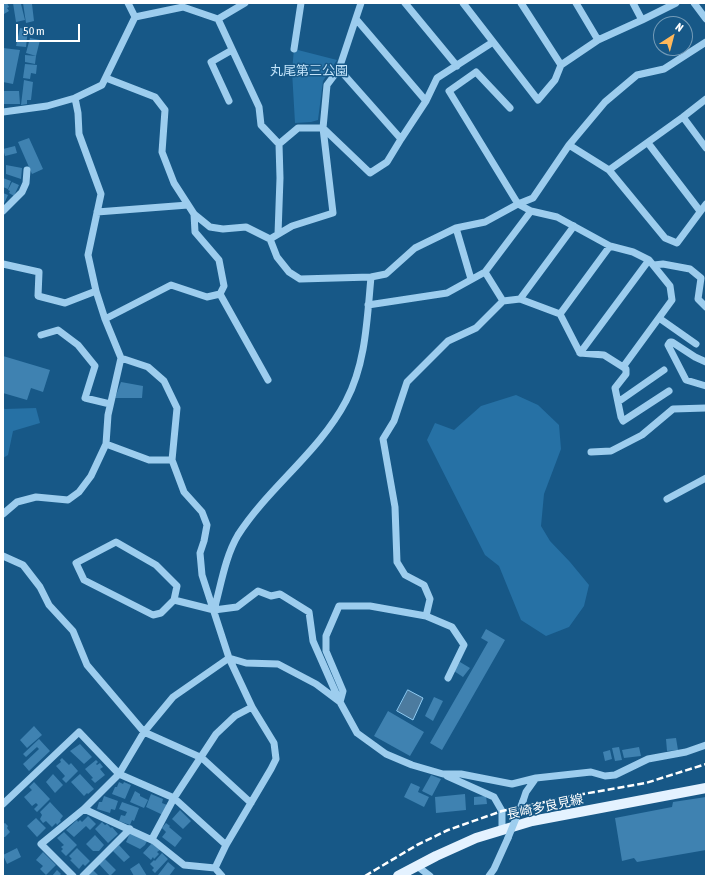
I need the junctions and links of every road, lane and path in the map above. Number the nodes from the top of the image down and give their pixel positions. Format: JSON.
{"nodes":[{"id":1,"x":128,"y":3,"type":"edge"},
{"id":2,"x":245,"y":3,"type":"edge"},
{"id":3,"x":301,"y":3,"type":"edge"},
{"id":4,"x":361,"y":3,"type":"edge"},
{"id":5,"x":405,"y":3,"type":"edge"},
{"id":6,"x":463,"y":3,"type":"edge"},
{"id":7,"x":521,"y":3,"type":"edge"},
{"id":8,"x":576,"y":3,"type":"edge"},
{"id":9,"x":633,"y":3,"type":"edge"},
{"id":10,"x":676,"y":3,"type":"edge"},
{"id":11,"x":694,"y":3,"type":"edge"},
{"id":12,"x":135,"y":17,"type":"junction"},
{"id":13,"x":218,"y":19,"type":"junction"},
{"id":14,"x":356,"y":19,"type":"junction"},
{"id":15,"x":706,"y":19,"type":"edge"},
{"id":16,"x":642,"y":20,"type":"junction"},
{"id":17,"x":598,"y":40,"type":"junction"},
{"id":18,"x":492,"y":42,"type":"junction"},
{"id":19,"x":706,"y":42,"type":"edge"},
{"id":20,"x":294,"y":49,"type":"dead end"},
{"id":21,"x":232,"y":50,"type":"junction"},
{"id":22,"x":561,"y":65,"type":"junction"},
{"id":23,"x":457,"y":66,"type":"junction"},
{"id":24,"x":339,"y":69,"type":"junction"},
{"id":25,"x":106,"y":78,"type":"junction"},
{"id":26,"x":75,"y":98,"type":"junction"},
{"id":27,"x":706,"y":99,"type":"edge"},
{"id":28,"x":229,"y":101,"type":"dead end"},
{"id":29,"x":426,"y":101,"type":"junction"},
{"id":30,"x":510,"y":108,"type":"dead end"},
{"id":31,"x":3,"y":112,"type":"edge"},
{"id":32,"x":683,"y":117,"type":"junction"},
{"id":33,"x":324,"y":128,"type":"junction"},
{"id":34,"x":401,"y":139,"type":"junction"},
{"id":35,"x":648,"y":143,"type":"junction"},
{"id":36,"x":279,"y":144,"type":"junction"},
{"id":37,"x":569,"y":145,"type":"junction"},
{"id":38,"x":706,"y":148,"type":"edge"},
{"id":39,"x":27,"y":170,"type":"dead end"},
{"id":40,"x":609,"y":170,"type":"junction"},
{"id":41,"x":518,"y":204,"type":"junction"},
{"id":42,"x":706,"y":204,"type":"edge"},
{"id":43,"x":188,"y":205,"type":"junction"},
{"id":44,"x":3,"y":211,"type":"edge"},
{"id":45,"x":531,"y":211,"type":"junction"},
{"id":46,"x":700,"y":211,"type":"junction"},
{"id":47,"x":97,"y":212,"type":"junction"},
{"id":48,"x":194,"y":214,"type":"junction"},
{"id":49,"x":574,"y":226,"type":"junction"},
{"id":50,"x":456,"y":228,"type":"junction"},
{"id":51,"x":278,"y":234,"type":"junction"},
{"id":52,"x":270,"y":239,"type":"junction"},
{"id":53,"x":610,"y":246,"type":"junction"},
{"id":54,"x":652,"y":262,"type":"junction"},
{"id":55,"x":3,"y":264,"type":"edge"},
{"id":56,"x":485,"y":272,"type":"junction"},
{"id":57,"x":371,"y":277,"type":"junction"},
{"id":58,"x":471,"y":279,"type":"junction"},
{"id":59,"x":96,"y":291,"type":"junction"},
{"id":60,"x":220,"y":294,"type":"junction"},
{"id":61,"x":520,"y":299,"type":"junction"},
{"id":62,"x":502,"y":301,"type":"junction"},
{"id":63,"x":368,"y":305,"type":"junction"},
{"id":64,"x":706,"y":307,"type":"edge"},
{"id":65,"x":560,"y":314,"type":"junction"},
{"id":66,"x":659,"y":318,"type":"junction"},
{"id":67,"x":105,"y":319,"type":"junction"},
{"id":68,"x":41,"y":335,"type":"dead end"},
{"id":69,"x":696,"y":344,"type":"dead end"},
{"id":70,"x":580,"y":353,"type":"junction"},
{"id":71,"x":121,"y":358,"type":"junction"},
{"id":72,"x":706,"y":362,"type":"edge"},
{"id":73,"x":623,"y":367,"type":"junction"},
{"id":74,"x":664,"y":370,"type":"dead end"},
{"id":75,"x":268,"y":380,"type":"dead end"},
{"id":76,"x":706,"y":386,"type":"edge"},
{"id":77,"x":668,"y":391,"type":"dead end"},
{"id":78,"x":618,"y":402,"type":"junction"},
{"id":79,"x":110,"y":404,"type":"junction"},
{"id":80,"x":706,"y":408,"type":"edge"},
{"id":81,"x":106,"y":444,"type":"junction"},
{"id":82,"x":591,"y":452,"type":"dead end"},
{"id":83,"x":172,"y":460,"type":"junction"},
{"id":84,"x":706,"y":478,"type":"edge"},
{"id":85,"x":667,"y":499,"type":"dead end"},
{"id":86,"x":3,"y":514,"type":"edge"},
{"id":87,"x":3,"y":556,"type":"edge"},
{"id":88,"x":174,"y":600,"type":"junction"},
{"id":89,"x":214,"y":610,"type":"junction"},
{"id":90,"x":426,"y":616,"type":"junction"},
{"id":91,"x":229,"y":658,"type":"junction"},
{"id":92,"x":448,"y":678,"type":"dead end"},
{"id":93,"x":340,"y":702,"type":"junction"},
{"id":94,"x":252,"y":707,"type":"junction"},
{"id":95,"x":144,"y":732,"type":"junction"},
{"id":96,"x":706,"y":745,"type":"edge"},
{"id":97,"x":202,"y":758,"type":"junction"},
{"id":98,"x":119,"y":774,"type":"junction"},
{"id":99,"x":443,"y":774,"type":"junction"},
{"id":100,"x":536,"y":778,"type":"junction"},
{"id":101,"x":706,"y":788,"type":"edge"},
{"id":102,"x":174,"y":798,"type":"junction"},
{"id":103,"x":251,"y":803,"type":"junction"},
{"id":104,"x":3,"y":804,"type":"edge"},
{"id":105,"x":84,"y":808,"type":"junction"},
{"id":106,"x":130,"y":829,"type":"junction"},
{"id":107,"x":505,"y":834,"type":"junction"},
{"id":108,"x":152,"y":839,"type":"junction"},
{"id":109,"x":226,"y":845,"type":"junction"},
{"id":110,"x":417,"y":866,"type":"junction"},
{"id":111,"x":215,"y":868,"type":"junction"},
{"id":112,"x":73,"y":876,"type":"edge"},
{"id":113,"x":83,"y":876,"type":"edge"},
{"id":114,"x":222,"y":876,"type":"edge"},
{"id":115,"x":398,"y":876,"type":"edge"},
{"id":116,"x":430,"y":876,"type":"edge"},
{"id":117,"x":489,"y":876,"type":"edge"}],
"edges":[{"from":1,"to":12,"type":"street"},
{"from":2,"to":13,"type":"street"},
{"from":3,"to":20,"type":"street"},
{"from":4,"to":14,"type":"street"},
{"from":5,"to":23,"type":"street"},
{"from":6,"to":18,"type":"street"},
{"from":7,"to":22,"type":"street"},
{"from":8,"to":17,"type":"street"},
{"from":9,"to":16,"type":"street"},
{"from":10,"to":16,"type":"street"},
{"from":11,"to":15,"type":"street"},
{"from":12,"to":13,"type":"street"},
{"from":12,"to":25,"type":"street"},
{"from":13,"to":21,"type":"street"},
{"from":14,"to":24,"type":"street"},
{"from":14,"to":29,"type":"street"},
{"from":16,"to":17,"type":"street"},
{"from":17,"to":22,"type":"street"},
{"from":18,"to":22,"type":"street"},
{"from":18,"to":23,"type":"street"},
{"from":19,"to":37,"type":"street"},
{"from":21,"to":28,"type":"street"},
{"from":21,"to":36,"type":"street"},
{"from":23,"to":29,"type":"street"},
{"from":24,"to":33,"type":"street"},
{"from":24,"to":34,"type":"street"},
{"from":25,"to":26,"type":"street"},
{"from":25,"to":43,"type":"street"},
{"from":26,"to":31,"type":"street"},
{"from":26,"to":47,"type":"street"},
{"from":27,"to":32,"type":"street"},
{"from":29,"to":34,"type":"street"},
{"from":30,"to":41,"type":"street"},
{"from":32,"to":35,"type":"street"},
{"from":32,"to":38,"type":"street"},
{"from":33,"to":34,"type":"street"},
{"from":33,"to":36,"type":"street"},
{"from":33,"to":51,"type":"street"},
{"from":35,"to":40,"type":"street"},
{"from":35,"to":46,"type":"street"},
{"from":36,"to":51,"type":"street"},
{"from":37,"to":40,"type":"street"},
{"from":37,"to":41,"type":"street"},
{"from":39,"to":44,"type":"street"},
{"from":40,"to":46,"type":"street"},
{"from":41,"to":45,"type":"street"},
{"from":41,"to":50,"type":"street"},
{"from":42,"to":46,"type":"street"},
{"from":43,"to":47,"type":"street"},
{"from":43,"to":48,"type":"street"},
{"from":45,"to":49,"type":"street"},
{"from":45,"to":56,"type":"street"},
{"from":47,"to":59,"type":"street"},
{"from":48,"to":52,"type":"street"},
{"from":48,"to":60,"type":"street"},
{"from":49,"to":53,"type":"street"},
{"from":49,"to":61,"type":"street"},
{"from":50,"to":57,"type":"street"},
{"from":50,"to":58,"type":"street"},
{"from":51,"to":52,"type":"street"},
{"from":52,"to":57,"type":"street"},
{"from":53,"to":54,"type":"street"},
{"from":53,"to":65,"type":"street"},
{"from":54,"to":64,"type":"street"},
{"from":54,"to":66,"type":"street"},
{"from":54,"to":70,"type":"street"},
{"from":55,"to":59,"type":"street"},
{"from":56,"to":58,"type":"street"},
{"from":56,"to":62,"type":"street"},
{"from":57,"to":63,"type":"street"},
{"from":58,"to":63,"type":"street"},
{"from":59,"to":67,"type":"street"},
{"from":60,"to":67,"type":"street"},
{"from":60,"to":75,"type":"street"},
{"from":61,"to":62,"type":"street"},
{"from":61,"to":65,"type":"street"},
{"from":62,"to":90,"type":"street"},
{"from":63,"to":89,"type":"street"},
{"from":65,"to":70,"type":"street"},
{"from":66,"to":69,"type":"street"},
{"from":66,"to":73,"type":"street"},
{"from":67,"to":71,"type":"street"},
{"from":68,"to":79,"type":"street"},
{"from":70,"to":73,"type":"street"},
{"from":71,"to":79,"type":"street"},
{"from":71,"to":83,"type":"street"},
{"from":72,"to":76,"type":"street"},
{"from":73,"to":78,"type":"street"},
{"from":74,"to":78,"type":"street"},
{"from":77,"to":78,"type":"street"},
{"from":79,"to":81,"type":"street"},
{"from":80,"to":82,"type":"street"},
{"from":81,"to":83,"type":"street"},
{"from":81,"to":86,"type":"street"},
{"from":83,"to":89,"type":"street"},
{"from":84,"to":85,"type":"street"},
{"from":87,"to":95,"type":"street"},
{"from":88,"to":88,"type":"street"},
{"from":88,"to":89,"type":"street"},
{"from":89,"to":91,"type":"street"},
{"from":89,"to":93,"type":"street"},
{"from":90,"to":92,"type":"street"},
{"from":90,"to":93,"type":"street"},
{"from":91,"to":93,"type":"street"},
{"from":91,"to":94,"type":"street"},
{"from":91,"to":95,"type":"street"},
{"from":93,"to":99,"type":"street"},
{"from":94,"to":97,"type":"street"},
{"from":94,"to":103,"type":"street"},
{"from":95,"to":97,"type":"street"},
{"from":95,"to":98,"type":"street"},
{"from":96,"to":100,"type":"street"},
{"from":97,"to":102,"type":"street"},
{"from":97,"to":103,"type":"street"},
{"from":98,"to":102,"type":"street"},
{"from":98,"to":104,"type":"street"},
{"from":98,"to":105,"type":"street"},
{"from":99,"to":100,"type":"street"},
{"from":99,"to":107,"type":"street"},
{"from":100,"to":107,"type":"street","bridge":true},
{"from":101,"to":107,"type":"main road","name":"長崎多良見線"},
{"from":102,"to":108,"type":"street"},
{"from":102,"to":109,"type":"street"},
{"from":103,"to":109,"type":"street"},
{"from":105,"to":106,"type":"street"},
{"from":105,"to":112,"type":"street"},
{"from":106,"to":108,"type":"street"},
{"from":106,"to":113,"type":"street"},
{"from":107,"to":110,"type":"main road","name":"長崎多良見線"},
{"from":107,"to":117,"type":"street"},
{"from":108,"to":111,"type":"street"},
{"from":109,"to":111,"type":"street"},
{"from":110,"to":115,"type":"main road","name":"長崎多良見線"},
{"from":110,"to":116,"type":"street"},
{"from":111,"to":114,"type":"street"}]}
